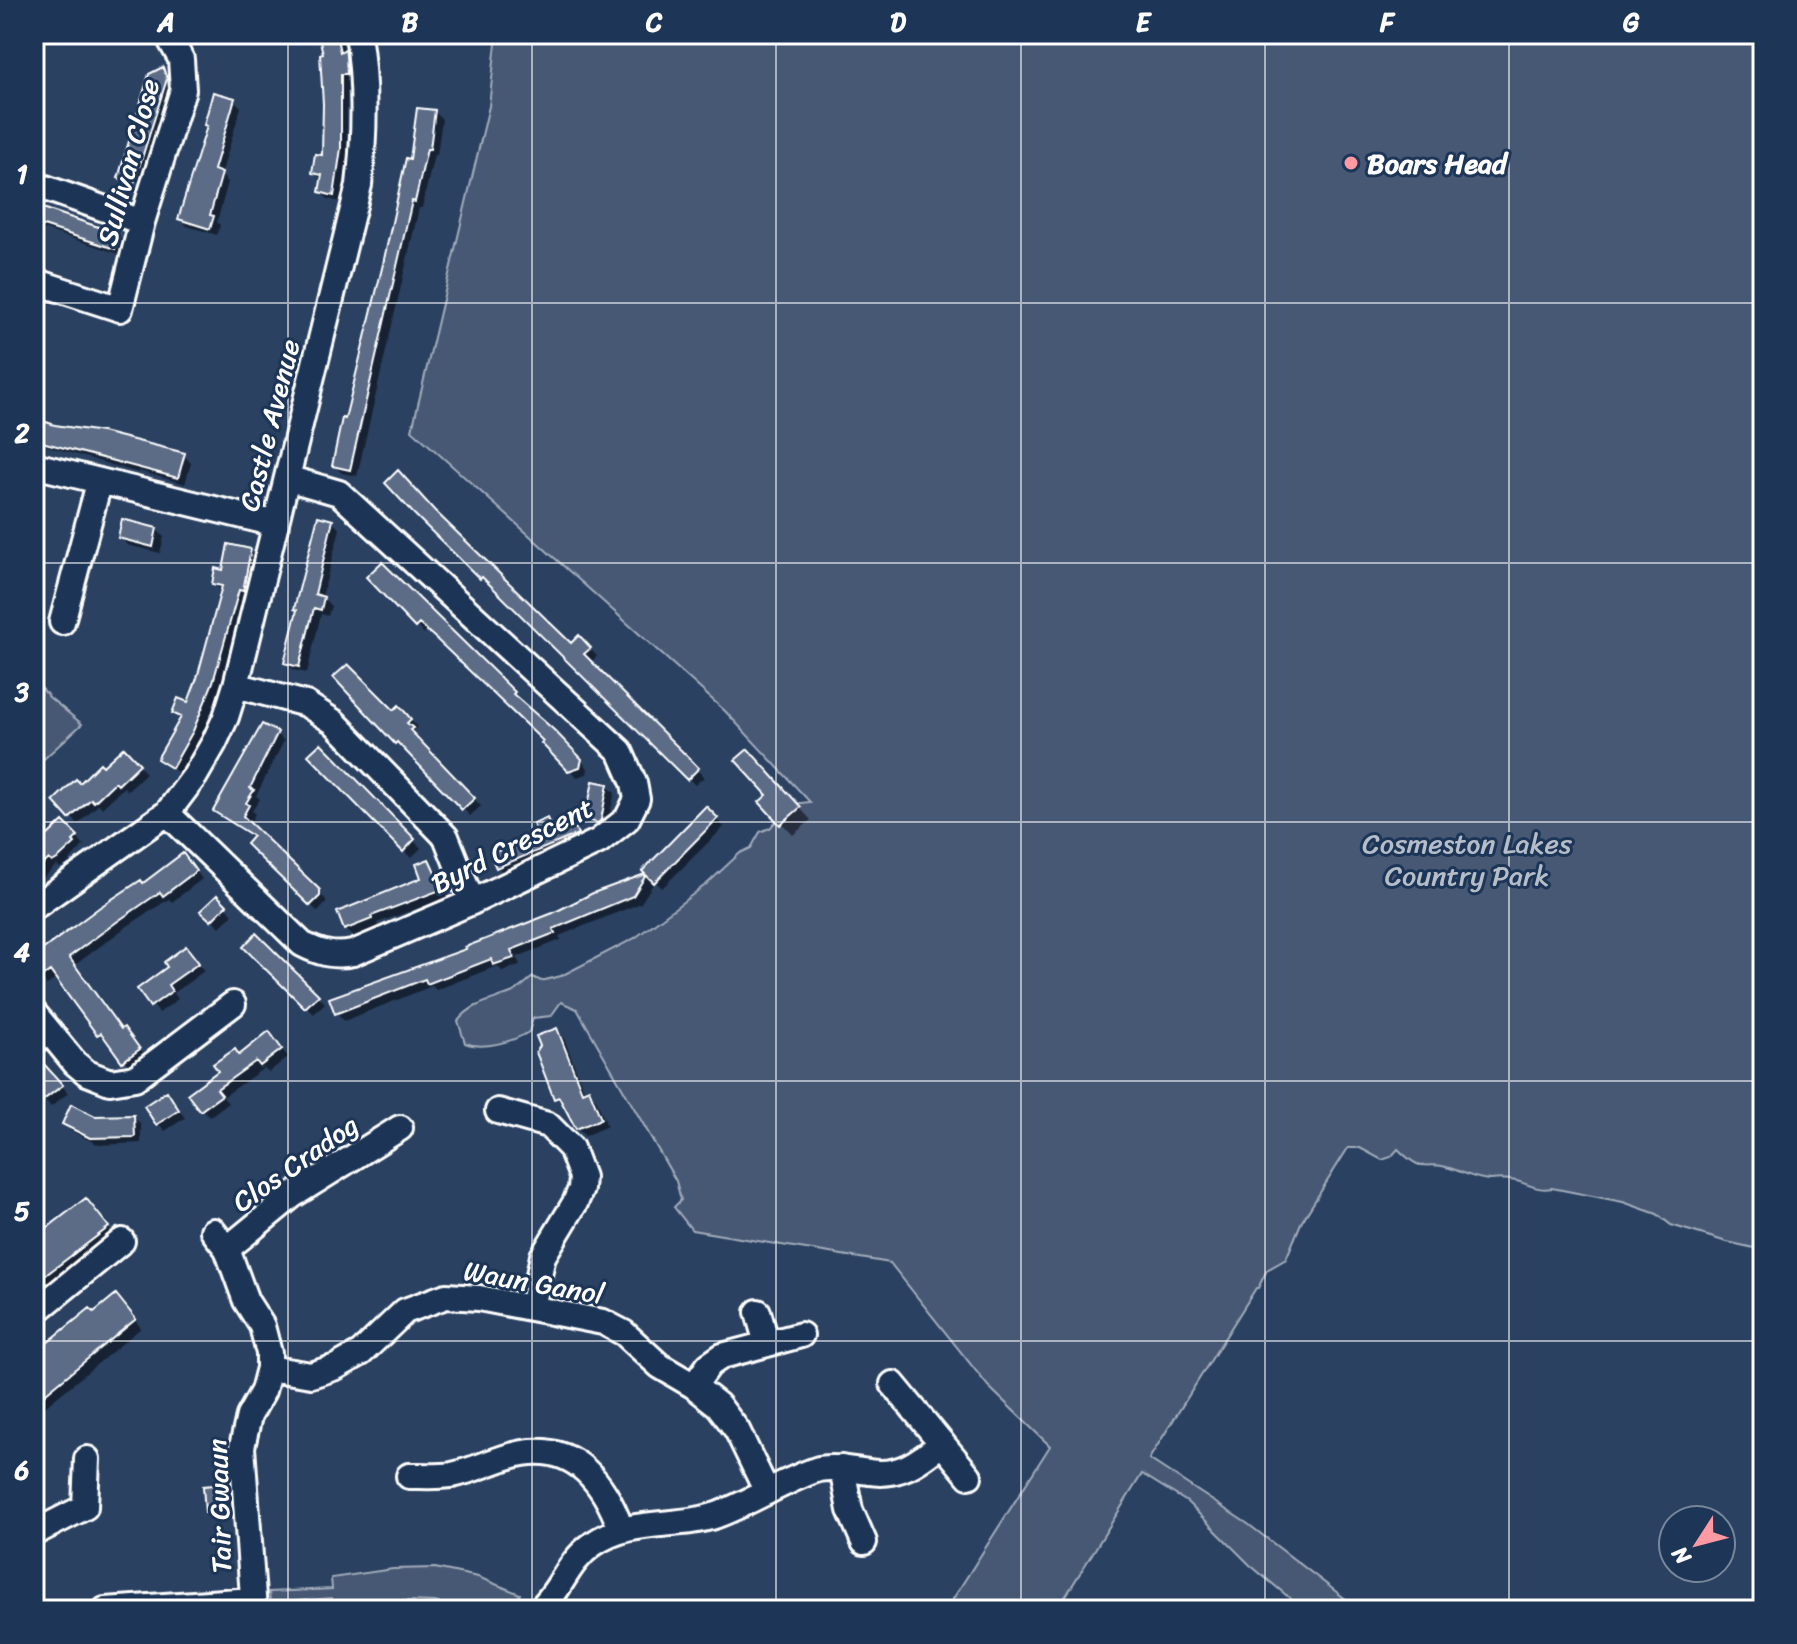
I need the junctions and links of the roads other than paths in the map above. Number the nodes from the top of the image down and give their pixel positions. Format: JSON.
{"nodes":[{"id":1,"x":167,"y":34,"type":"edge"},
{"id":2,"x":358,"y":34,"type":"edge"},
{"id":3,"x":34,"y":184,"type":"edge"},
{"id":4,"x":142,"y":222,"type":"junction"},
{"id":5,"x":34,"y":281,"type":"edge"},
{"id":6,"x":34,"y":465,"type":"edge"},
{"id":7,"x":287,"y":478,"type":"junction"},
{"id":8,"x":99,"y":483,"type":"junction"},
{"id":9,"x":276,"y":524,"type":"junction"},
{"id":10,"x":62,"y":622,"type":"dead end"},
{"id":11,"x":236,"y":685,"type":"junction"},
{"id":12,"x":167,"y":813,"type":"junction"},
{"id":13,"x":472,"y":902,"type":"junction"},
{"id":14,"x":34,"y":907,"type":"edge"},
{"id":15,"x":233,"y":1004,"type":"dead end"},
{"id":16,"x":34,"y":1013,"type":"edge"},
{"id":17,"x":498,"y":1111,"type":"dead end"},
{"id":18,"x":400,"y":1128,"type":"dead end"},
{"id":19,"x":122,"y":1241,"type":"dead end"},
{"id":20,"x":532,"y":1308,"type":"junction"},
{"id":21,"x":758,"y":1312,"type":"dead end"},
{"id":22,"x":34,"y":1313,"type":"edge"},
{"id":23,"x":801,"y":1335,"type":"dead end"},
{"id":24,"x":767,"y":1344,"type":"junction"},
{"id":25,"x":269,"y":1368,"type":"junction"},
{"id":26,"x":893,"y":1384,"type":"dead end"},
{"id":27,"x":694,"y":1386,"type":"junction"},
{"id":28,"x":942,"y":1443,"type":"junction"},
{"id":29,"x":87,"y":1459,"type":"dead end"},
{"id":30,"x":842,"y":1468,"type":"junction"},
{"id":31,"x":409,"y":1476,"type":"dead end"},
{"id":32,"x":969,"y":1476,"type":"dead end"},
{"id":33,"x":767,"y":1492,"type":"junction"},
{"id":34,"x":621,"y":1529,"type":"junction"},
{"id":35,"x":34,"y":1533,"type":"edge"},
{"id":36,"x":864,"y":1542,"type":"dead end"},
{"id":37,"x":254,"y":1605,"type":"edge"},
{"id":38,"x":105,"y":1610,"type":"edge"},
{"id":39,"x":112,"y":1610,"type":"edge"},
{"id":40,"x":539,"y":1610,"type":"edge"}],
"edges":[{"from":1,"to":4,"type":"street","name":"Sullivan Close"},
{"from":2,"to":7,"type":"street","name":"Castle Avenue"},
{"from":3,"to":4,"type":"street"},
{"from":4,"to":5,"type":"street","name":"Sullivan Close"},
{"from":6,"to":8,"type":"street"},
{"from":7,"to":9,"type":"street","name":"Castle Avenue"},
{"from":7,"to":13,"type":"street","name":"Byrd Crescent"},
{"from":8,"to":9,"type":"street"},
{"from":8,"to":10,"type":"street"},
{"from":9,"to":11,"type":"street","name":"Castle Avenue"},
{"from":11,"to":12,"type":"street","name":"Castle Avenue"},
{"from":11,"to":13,"type":"street"},
{"from":12,"to":13,"type":"street","name":"Byrd Crescent"},
{"from":12,"to":14,"type":"street","name":"Castle Avenue"},
{"from":15,"to":16,"type":"street"},
{"from":17,"to":20,"type":"street"},
{"from":18,"to":25,"type":"street","name":"Clos Cradog"},
{"from":19,"to":22,"type":"street"},
{"from":20,"to":25,"type":"street","name":"Waun Ganol"},
{"from":20,"to":27,"type":"street","name":"Waun Ganol"},
{"from":21,"to":24,"type":"street"},
{"from":23,"to":24,"type":"street"},
{"from":24,"to":27,"type":"street"},
{"from":25,"to":37,"type":"street","name":"Tair Gwaun"},
{"from":26,"to":28,"type":"street"},
{"from":27,"to":33,"type":"street","name":"Waun Ganol"},
{"from":28,"to":30,"type":"street"},
{"from":28,"to":32,"type":"street"},
{"from":29,"to":35,"type":"street"},
{"from":30,"to":33,"type":"street"},
{"from":30,"to":36,"type":"street"},
{"from":31,"to":34,"type":"street"},
{"from":33,"to":34,"type":"street"},
{"from":34,"to":40,"type":"street"},
{"from":37,"to":39,"type":"street"},
{"from":38,"to":39,"type":"street"}]}
